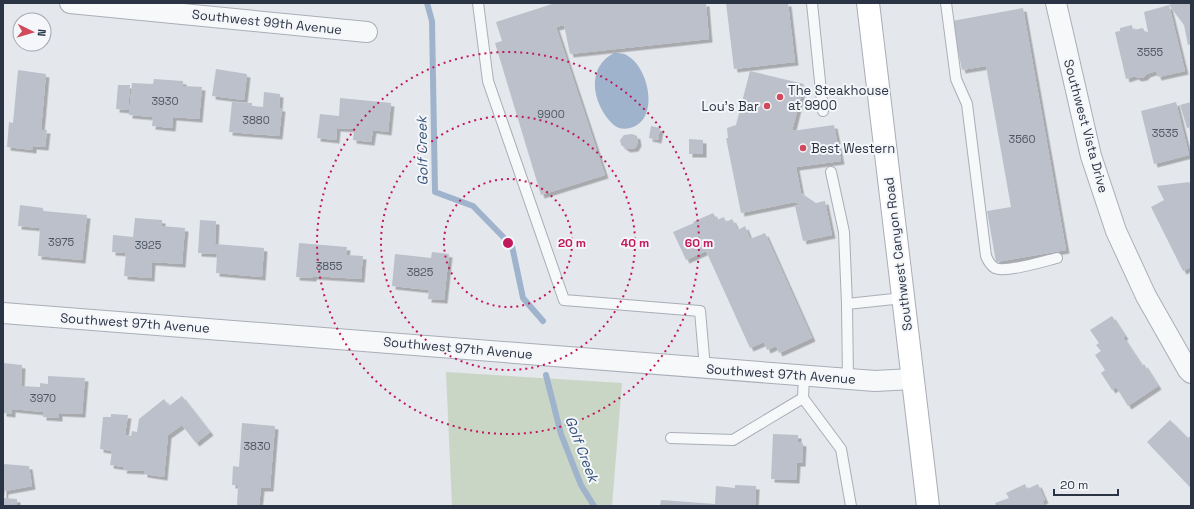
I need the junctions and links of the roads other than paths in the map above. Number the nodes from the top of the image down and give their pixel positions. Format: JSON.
{"nodes":[{"id":1,"x":70,"y":3,"type":"edge"},
{"id":2,"x":478,"y":3,"type":"edge"},
{"id":3,"x":812,"y":3,"type":"edge"},
{"id":4,"x":868,"y":3,"type":"edge"},
{"id":5,"x":946,"y":3,"type":"edge"},
{"id":6,"x":1058,"y":5,"type":"edge"},
{"id":7,"x":367,"y":32,"type":"dead end"},
{"id":8,"x":823,"y":111,"type":"dead end"},
{"id":9,"x":831,"y":172,"type":"dead end"},
{"id":10,"x":1057,"y":258,"type":"dead end"},
{"id":11,"x":903,"y":298,"type":"junction"},
{"id":12,"x":847,"y":304,"type":"junction"},
{"id":13,"x":3,"y":313,"type":"edge"},
{"id":14,"x":705,"y":368,"type":"junction"},
{"id":15,"x":1191,"y":373,"type":"edge"},
{"id":16,"x":804,"y":376,"type":"junction"},
{"id":17,"x":848,"y":379,"type":"junction"},
{"id":18,"x":913,"y":379,"type":"junction"},
{"id":19,"x":803,"y":398,"type":"junction"},
{"id":20,"x":671,"y":438,"type":"dead end"},
{"id":21,"x":851,"y":506,"type":"edge"},
{"id":22,"x":928,"y":506,"type":"edge"}],
"edges":[{"from":1,"to":7,"type":"street","name":"Southwest 99th Avenue"},
{"from":2,"to":14,"type":"lane"},
{"from":3,"to":8,"type":"lane"},
{"from":4,"to":11,"type":"main road","name":"Southwest Canyon Road"},
{"from":5,"to":10,"type":"lane"},
{"from":6,"to":15,"type":"street","name":"Southwest Vista Drive"},
{"from":9,"to":12,"type":"lane"},
{"from":11,"to":12,"type":"lane"},
{"from":11,"to":18,"type":"main road","name":"Southwest Canyon Road"},
{"from":12,"to":17,"type":"lane"},
{"from":13,"to":14,"type":"street","name":"Southwest 97th Avenue"},
{"from":14,"to":16,"type":"street","name":"Southwest 97th Avenue"},
{"from":16,"to":17,"type":"street","name":"Southwest 97th Avenue"},
{"from":16,"to":19,"type":"lane"},
{"from":17,"to":18,"type":"street","name":"Southwest 97th Avenue"},
{"from":18,"to":22,"type":"main road","name":"Southwest Canyon Road"},
{"from":19,"to":20,"type":"lane"},
{"from":19,"to":21,"type":"lane"}]}
